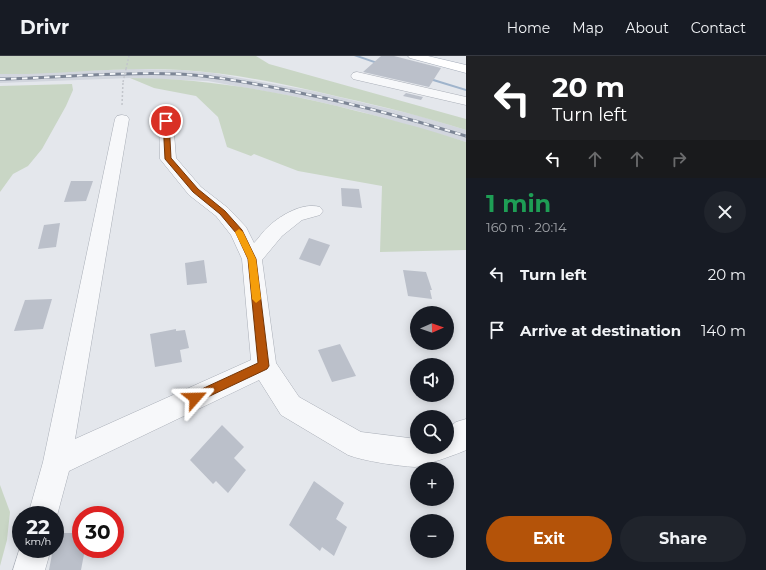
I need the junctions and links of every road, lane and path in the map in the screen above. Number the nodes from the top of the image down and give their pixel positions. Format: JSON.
{"nodes":[{"id":1,"x":129,"y":56,"type":"edge"},
{"id":2,"x":414,"y":56,"type":"edge"},
{"id":3,"x":466,"y":69,"type":"edge"},
{"id":4,"x":357,"y":76,"type":"dead end"},
{"id":5,"x":466,"y":100,"type":"edge"},
{"id":6,"x":122,"y":110,"type":"joint"},
{"id":7,"x":166,"y":121,"type":"dead end"},
{"id":8,"x":314,"y":211,"type":"dead end"},
{"id":9,"x":252,"y":259,"type":"junction"},
{"id":10,"x":264,"y":366,"type":"junction"},
{"id":11,"x":466,"y":432,"type":"edge"},
{"id":12,"x":454,"y":441,"type":"edge"},
{"id":13,"x":410,"y":453,"type":"edge"},
{"id":14,"x":57,"y":462,"type":"junction"},
{"id":15,"x":45,"y":506,"type":"edge"},
{"id":16,"x":32,"y":558,"type":"edge"},
{"id":17,"x":29,"y":570,"type":"edge"}],
"edges":[{"from":1,"to":6,"type":"path","bridge":true},
{"from":2,"to":3,"type":"main road"},
{"from":4,"to":5,"type":"street"},
{"from":6,"to":14,"type":"street"},
{"from":7,"to":9,"type":"street"},
{"from":8,"to":9,"type":"street"},
{"from":9,"to":10,"type":"street"},
{"from":10,"to":13,"type":"street"},
{"from":10,"to":14,"type":"street"},
{"from":11,"to":12,"type":"street"},
{"from":14,"to":15,"type":"street"},
{"from":16,"to":17,"type":"street"}]}
